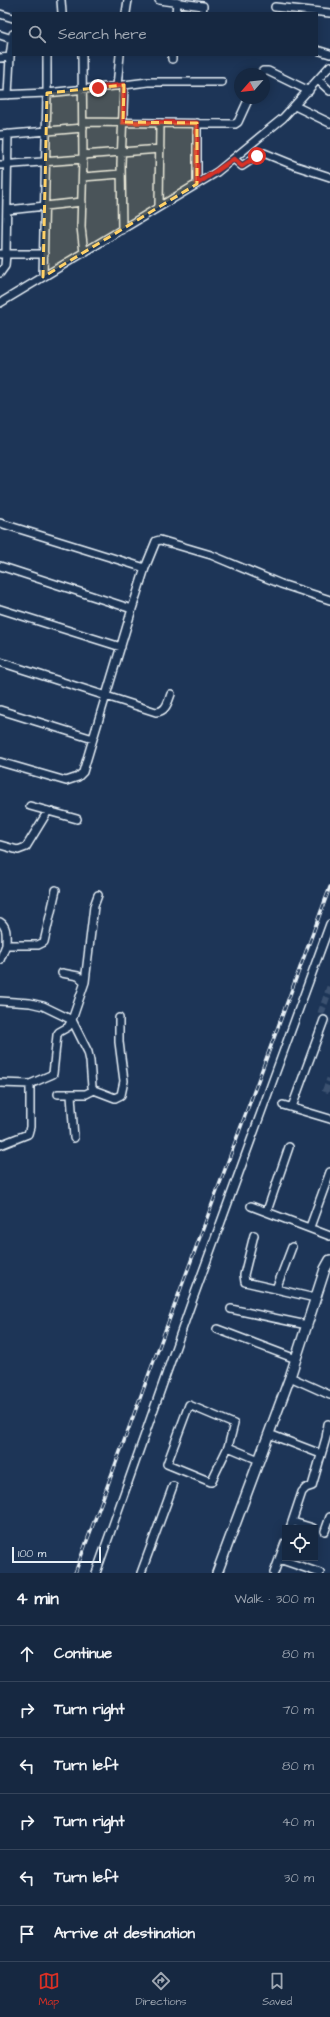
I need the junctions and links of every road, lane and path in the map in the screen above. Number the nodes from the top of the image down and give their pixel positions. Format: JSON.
{"nodes":[{"id":1,"x":61,"y":0,"type":"edge"},
{"id":2,"x":128,"y":0,"type":"edge"},
{"id":3,"x":159,"y":0,"type":"edge"},
{"id":4,"x":177,"y":2,"type":"junction"},
{"id":5,"x":275,"y":7,"type":"dead end"},
{"id":6,"x":62,"y":12,"type":"edge"},
{"id":7,"x":126,"y":12,"type":"edge"},
{"id":8,"x":176,"y":12,"type":"edge"},
{"id":9,"x":202,"y":12,"type":"edge"},
{"id":10,"x":330,"y":13,"type":"edge"},
{"id":11,"x":0,"y":14,"type":"edge"},
{"id":12,"x":12,"y":18,"type":"edge"},
{"id":13,"x":0,"y":35,"type":"edge"},
{"id":14,"x":12,"y":36,"type":"edge"},
{"id":15,"x":12,"y":43,"type":"edge"},
{"id":16,"x":318,"y":50,"type":"edge"},
{"id":17,"x":330,"y":54,"type":"edge"},
{"id":18,"x":47,"y":56,"type":"edge"},
{"id":19,"x":82,"y":56,"type":"edge"},
{"id":20,"x":120,"y":56,"type":"edge"},
{"id":21,"x":10,"y":57,"type":"junction"},
{"id":22,"x":0,"y":58,"type":"edge"},
{"id":23,"x":330,"y":66,"type":"edge"},
{"id":24,"x":270,"y":72,"type":"edge"},
{"id":25,"x":318,"y":80,"type":"junction"},
{"id":26,"x":222,"y":82,"type":"dead end"},
{"id":27,"x":121,"y":86,"type":"junction"},
{"id":28,"x":82,"y":88,"type":"junction"},
{"id":29,"x":309,"y":91,"type":"junction"},
{"id":30,"x":330,"y":91,"type":"edge"},
{"id":31,"x":47,"y":93,"type":"junction"},
{"id":32,"x":0,"y":95,"type":"edge"},
{"id":33,"x":8,"y":95,"type":"junction"},
{"id":34,"x":246,"y":104,"type":"edge"},
{"id":35,"x":295,"y":106,"type":"junction"},
{"id":36,"x":123,"y":122,"type":"junction"},
{"id":37,"x":160,"y":123,"type":"junction"},
{"id":38,"x":197,"y":123,"type":"junction"},
{"id":39,"x":330,"y":123,"type":"edge"},
{"id":40,"x":83,"y":125,"type":"junction"},
{"id":41,"x":46,"y":130,"type":"junction"},
{"id":42,"x":4,"y":135,"type":"edge"},
{"id":43,"x":160,"y":149,"type":"junction"},
{"id":44,"x":121,"y":152,"type":"junction"},
{"id":45,"x":83,"y":157,"type":"junction"},
{"id":46,"x":234,"y":159,"type":"junction"},
{"id":47,"x":46,"y":161,"type":"junction"},
{"id":48,"x":8,"y":164,"type":"junction"},
{"id":49,"x":0,"y":165,"type":"edge"},
{"id":50,"x":121,"y":174,"type":"junction"},
{"id":51,"x":83,"y":177,"type":"junction"},
{"id":52,"x":330,"y":177,"type":"edge"},
{"id":53,"x":197,"y":184,"type":"junction"},
{"id":54,"x":82,"y":202,"type":"junction"},
{"id":55,"x":44,"y":207,"type":"junction"},
{"id":56,"x":159,"y":207,"type":"junction"},
{"id":57,"x":8,"y":210,"type":"junction"},
{"id":58,"x":122,"y":230,"type":"junction"},
{"id":59,"x":84,"y":253,"type":"junction"},
{"id":60,"x":3,"y":254,"type":"edge"},
{"id":61,"x":44,"y":254,"type":"junction"},
{"id":62,"x":0,"y":273,"type":"edge"},
{"id":63,"x":43,"y":277,"type":"junction"},
{"id":64,"x":0,"y":303,"type":"edge"},
{"id":65,"x":0,"y":523,"type":"edge"},
{"id":66,"x":0,"y":566,"type":"edge"},
{"id":67,"x":145,"y":568,"type":"junction"},
{"id":68,"x":330,"y":600,"type":"edge"},
{"id":69,"x":132,"y":608,"type":"junction"},
{"id":70,"x":0,"y":609,"type":"edge"},
{"id":71,"x":121,"y":647,"type":"junction"},
{"id":72,"x":0,"y":662,"type":"edge"},
{"id":73,"x":106,"y":694,"type":"junction"},
{"id":74,"x":171,"y":694,"type":"dead end"},
{"id":75,"x":0,"y":710,"type":"edge"},
{"id":76,"x":94,"y":739,"type":"junction"},
{"id":77,"x":0,"y":762,"type":"edge"},
{"id":78,"x":30,"y":806,"type":"dead end"},
{"id":79,"x":48,"y":811,"type":"junction"},
{"id":80,"x":77,"y":819,"type":"dead end"},
{"id":81,"x":0,"y":845,"type":"edge"},
{"id":82,"x":56,"y":890,"type":"dead end"},
{"id":83,"x":98,"y":895,"type":"dead end"},
{"id":84,"x":0,"y":922,"type":"edge"},
{"id":85,"x":330,"y":924,"type":"edge"},
{"id":86,"x":6,"y":945,"type":"junction"},
{"id":87,"x":0,"y":960,"type":"edge"},
{"id":88,"x":62,"y":973,"type":"dead end"},
{"id":89,"x":85,"y":982,"type":"junction"},
{"id":90,"x":0,"y":1001,"type":"edge"},
{"id":91,"x":119,"y":1018,"type":"dead end"},
{"id":92,"x":72,"y":1020,"type":"junction"},
{"id":93,"x":324,"y":1020,"type":"dead end"},
{"id":94,"x":0,"y":1083,"type":"edge"},
{"id":95,"x":30,"y":1084,"type":"junction"},
{"id":96,"x":94,"y":1090,"type":"junction"},
{"id":97,"x":58,"y":1094,"type":"dead end"},
{"id":98,"x":71,"y":1094,"type":"junction"},
{"id":99,"x":283,"y":1105,"type":"dead end"},
{"id":100,"x":292,"y":1108,"type":"junction"},
{"id":101,"x":330,"y":1119,"type":"edge"},
{"id":102,"x":74,"y":1138,"type":"dead end"},
{"id":103,"x":0,"y":1146,"type":"edge"},
{"id":104,"x":288,"y":1147,"type":"dead end"},
{"id":105,"x":330,"y":1172,"type":"edge"},
{"id":106,"x":251,"y":1206,"type":"dead end"},
{"id":107,"x":267,"y":1211,"type":"junction"},
{"id":108,"x":310,"y":1227,"type":"junction"},
{"id":109,"x":254,"y":1235,"type":"dead end"},
{"id":110,"x":330,"y":1236,"type":"edge"},
{"id":111,"x":292,"y":1247,"type":"dead end"},
{"id":112,"x":330,"y":1260,"type":"edge"},
{"id":113,"x":276,"y":1289,"type":"junction"},
{"id":114,"x":315,"y":1298,"type":"junction"},
{"id":115,"x":230,"y":1309,"type":"dead end"},
{"id":116,"x":307,"y":1325,"type":"junction"},
{"id":117,"x":217,"y":1329,"type":"dead end"},
{"id":118,"x":296,"y":1359,"type":"junction"},
{"id":119,"x":290,"y":1378,"type":"junction"},
{"id":120,"x":330,"y":1395,"type":"edge"},
{"id":121,"x":328,"y":1424,"type":"dead end"},
{"id":122,"x":269,"y":1434,"type":"junction"},
{"id":123,"x":228,"y":1447,"type":"junction"},
{"id":124,"x":322,"y":1454,"type":"junction"},
{"id":125,"x":260,"y":1460,"type":"junction"},
{"id":126,"x":173,"y":1486,"type":"dead end"},
{"id":127,"x":330,"y":1517,"type":"edge"},
{"id":128,"x":291,"y":1525,"type":"edge"},
{"id":129,"x":327,"y":1532,"type":"edge"},
{"id":130,"x":282,"y":1551,"type":"edge"},
{"id":131,"x":279,"y":1559,"type":"junction"},
{"id":132,"x":96,"y":1573,"type":"edge"},
{"id":133,"x":141,"y":1573,"type":"edge"},
{"id":134,"x":217,"y":1573,"type":"edge"},
{"id":135,"x":274,"y":1573,"type":"edge"},
{"id":136,"x":320,"y":1573,"type":"edge"}],
"edges":[{"from":1,"to":6,"type":"street"},
{"from":2,"to":7,"type":"street"},
{"from":3,"to":4,"type":"street"},
{"from":4,"to":8,"type":"street"},
{"from":4,"to":9,"type":"street"},
{"from":5,"to":10,"type":"street"},
{"from":11,"to":12,"type":"street"},
{"from":13,"to":14,"type":"street"},
{"from":15,"to":21,"type":"street"},
{"from":16,"to":17,"type":"street"},
{"from":18,"to":31,"type":"street"},
{"from":19,"to":28,"type":"street"},
{"from":20,"to":27,"type":"street"},
{"from":21,"to":22,"type":"street"},
{"from":21,"to":33,"type":"street"},
{"from":23,"to":25,"type":"street"},
{"from":24,"to":29,"type":"street"},
{"from":25,"to":29,"type":"street"},
{"from":25,"to":30,"type":"street"},
{"from":26,"to":27,"type":"street"},
{"from":27,"to":28,"type":"street"},
{"from":27,"to":36,"type":"street"},
{"from":28,"to":31,"type":"street"},
{"from":28,"to":40,"type":"street"},
{"from":29,"to":35,"type":"street"},
{"from":31,"to":33,"type":"street"},
{"from":31,"to":41,"type":"street"},
{"from":32,"to":33,"type":"street"},
{"from":34,"to":38,"type":"street"},
{"from":35,"to":39,"type":"street"},
{"from":35,"to":46,"type":"street"},
{"from":36,"to":37,"type":"street"},
{"from":36,"to":40,"type":"street"},
{"from":36,"to":44,"type":"street"},
{"from":37,"to":38,"type":"street"},
{"from":37,"to":43,"type":"street"},
{"from":38,"to":53,"type":"street"},
{"from":40,"to":41,"type":"street"},
{"from":40,"to":45,"type":"street"},
{"from":41,"to":42,"type":"street"},
{"from":41,"to":47,"type":"street"},
{"from":42,"to":48,"type":"street"},
{"from":43,"to":44,"type":"street"},
{"from":43,"to":56,"type":"street"},
{"from":44,"to":45,"type":"street"},
{"from":44,"to":50,"type":"street"},
{"from":45,"to":47,"type":"street"},
{"from":45,"to":51,"type":"street"},
{"from":46,"to":52,"type":"street"},
{"from":46,"to":53,"type":"street"},
{"from":47,"to":48,"type":"street"},
{"from":47,"to":55,"type":"street"},
{"from":48,"to":49,"type":"street"},
{"from":48,"to":57,"type":"street"},
{"from":50,"to":51,"type":"street"},
{"from":50,"to":58,"type":"street"},
{"from":51,"to":54,"type":"street"},
{"from":53,"to":56,"type":"street"},
{"from":54,"to":55,"type":"street"},
{"from":54,"to":59,"type":"street"},
{"from":55,"to":57,"type":"street"},
{"from":55,"to":61,"type":"street"},
{"from":56,"to":58,"type":"street"},
{"from":57,"to":60,"type":"street"},
{"from":58,"to":59,"type":"street"},
{"from":59,"to":63,"type":"street"},
{"from":60,"to":61,"type":"street"},
{"from":60,"to":62,"type":"street"},
{"from":61,"to":63,"type":"street"},
{"from":63,"to":64,"type":"street"},
{"from":65,"to":67,"type":"street"},
{"from":66,"to":69,"type":"street"},
{"from":67,"to":68,"type":"street"},
{"from":67,"to":69,"type":"street"},
{"from":69,"to":71,"type":"street"},
{"from":70,"to":71,"type":"street"},
{"from":71,"to":73,"type":"street"},
{"from":72,"to":73,"type":"street"},
{"from":73,"to":74,"type":"street"},
{"from":73,"to":76,"type":"street"},
{"from":75,"to":76,"type":"street"},
{"from":76,"to":77,"type":"street"},
{"from":78,"to":79,"type":"street"},
{"from":79,"to":80,"type":"street"},
{"from":79,"to":81,"type":"street"},
{"from":82,"to":86,"type":"street"},
{"from":83,"to":89,"type":"street"},
{"from":84,"to":86,"type":"street"},
{"from":85,"to":132,"type":"street"},
{"from":86,"to":87,"type":"street"},
{"from":88,"to":89,"type":"street"},
{"from":89,"to":92,"type":"street"},
{"from":90,"to":92,"type":"street"},
{"from":91,"to":96,"type":"street"},
{"from":92,"to":95,"type":"street"},
{"from":92,"to":96,"type":"street"},
{"from":93,"to":100,"type":"street"},
{"from":94,"to":95,"type":"street"},
{"from":95,"to":103,"type":"street"},
{"from":96,"to":98,"type":"street"},
{"from":97,"to":98,"type":"street"},
{"from":98,"to":102,"type":"street"},
{"from":99,"to":100,"type":"street"},
{"from":100,"to":101,"type":"street"},
{"from":104,"to":107,"type":"street"},
{"from":105,"to":108,"type":"street"},
{"from":106,"to":107,"type":"street"},
{"from":107,"to":108,"type":"street"},
{"from":108,"to":110,"type":"street"},
{"from":109,"to":113,"type":"street"},
{"from":111,"to":113,"type":"street"},
{"from":112,"to":114,"type":"street"},
{"from":113,"to":114,"type":"street"},
{"from":114,"to":116,"type":"street"},
{"from":115,"to":116,"type":"street"},
{"from":116,"to":118,"type":"street"},
{"from":117,"to":118,"type":"street"},
{"from":118,"to":119,"type":"street"},
{"from":119,"to":120,"type":"street"},
{"from":119,"to":122,"type":"street"},
{"from":121,"to":124,"type":"street"},
{"from":122,"to":124,"type":"street"},
{"from":122,"to":125,"type":"street"},
{"from":123,"to":123,"type":"street"},
{"from":123,"to":125,"type":"street"},
{"from":124,"to":128,"type":"street"},
{"from":125,"to":134,"type":"street"},
{"from":126,"to":133,"type":"street"},
{"from":127,"to":129,"type":"street"},
{"from":130,"to":131,"type":"street"},
{"from":131,"to":135,"type":"street"},
{"from":131,"to":136,"type":"street"}]}
